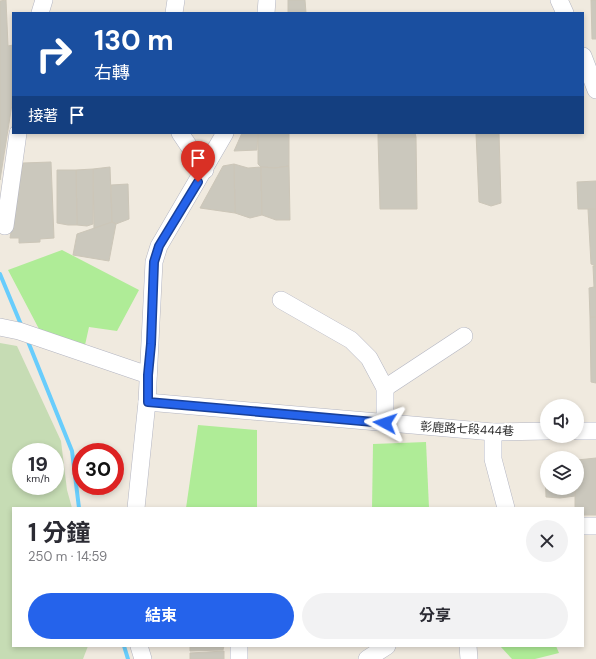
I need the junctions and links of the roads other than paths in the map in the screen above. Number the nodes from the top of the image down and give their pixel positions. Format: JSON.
{"nodes":[{"id":1,"x":44,"y":0,"type":"edge"},
{"id":2,"x":176,"y":0,"type":"edge"},
{"id":3,"x":267,"y":0,"type":"edge"},
{"id":4,"x":559,"y":0,"type":"edge"},
{"id":5,"x":40,"y":12,"type":"edge"},
{"id":6,"x":174,"y":12,"type":"edge"},
{"id":7,"x":266,"y":12,"type":"edge"},
{"id":8,"x":565,"y":12,"type":"edge"},
{"id":9,"x":584,"y":59,"type":"edge"},
{"id":10,"x":596,"y":90,"type":"edge"},
{"id":11,"x":18,"y":134,"type":"edge"},
{"id":12,"x":181,"y":134,"type":"edge"},
{"id":13,"x":224,"y":134,"type":"edge"},
{"id":14,"x":205,"y":170,"type":"junction"},
{"id":15,"x":5,"y":226,"type":"dead end"},
{"id":16,"x":281,"y":300,"type":"dead end"},
{"id":17,"x":0,"y":327,"type":"edge"},
{"id":18,"x":464,"y":336,"type":"dead end"},
{"id":19,"x":148,"y":375,"type":"junction"},
{"id":20,"x":385,"y":388,"type":"junction"},
{"id":21,"x":148,"y":402,"type":"junction"},
{"id":22,"x":385,"y":423,"type":"junction"},
{"id":23,"x":540,"y":431,"type":"edge"},
{"id":24,"x":584,"y":431,"type":"edge"},
{"id":25,"x":596,"y":431,"type":"edge"},
{"id":26,"x":493,"y":432,"type":"junction"},
{"id":27,"x":136,"y":507,"type":"edge"},
{"id":28,"x":506,"y":507,"type":"edge"},
{"id":29,"x":584,"y":526,"type":"edge"},
{"id":30,"x":596,"y":526,"type":"edge"},
{"id":31,"x":139,"y":647,"type":"edge"},
{"id":32,"x":239,"y":647,"type":"edge"},
{"id":33,"x":385,"y":647,"type":"edge"},
{"id":34,"x":468,"y":647,"type":"edge"},
{"id":35,"x":143,"y":659,"type":"edge"},
{"id":36,"x":240,"y":659,"type":"edge"},
{"id":37,"x":367,"y":659,"type":"edge"},
{"id":38,"x":469,"y":659,"type":"edge"}],
"edges":[{"from":1,"to":5,"type":"street"},
{"from":2,"to":6,"type":"street"},
{"from":3,"to":7,"type":"street"},
{"from":4,"to":8,"type":"street"},
{"from":9,"to":10,"type":"street"},
{"from":11,"to":15,"type":"street"},
{"from":12,"to":14,"type":"street"},
{"from":13,"to":14,"type":"street"},
{"from":14,"to":19,"type":"street"},
{"from":16,"to":20,"type":"street"},
{"from":17,"to":19,"type":"street"},
{"from":18,"to":20,"type":"street"},
{"from":19,"to":21,"type":"street"},
{"from":20,"to":22,"type":"street"},
{"from":21,"to":22,"type":"street","name":"彰鹿路七段444巷"},
{"from":21,"to":27,"type":"street"},
{"from":22,"to":26,"type":"street","name":"彰鹿路七段444巷"},
{"from":23,"to":26,"type":"street","name":"彰鹿路七段444巷"},
{"from":24,"to":25,"type":"street"},
{"from":26,"to":28,"type":"street"},
{"from":29,"to":30,"type":"street"},
{"from":31,"to":35,"type":"street"},
{"from":32,"to":36,"type":"street"},
{"from":33,"to":37,"type":"street"},
{"from":34,"to":38,"type":"street"}]}
